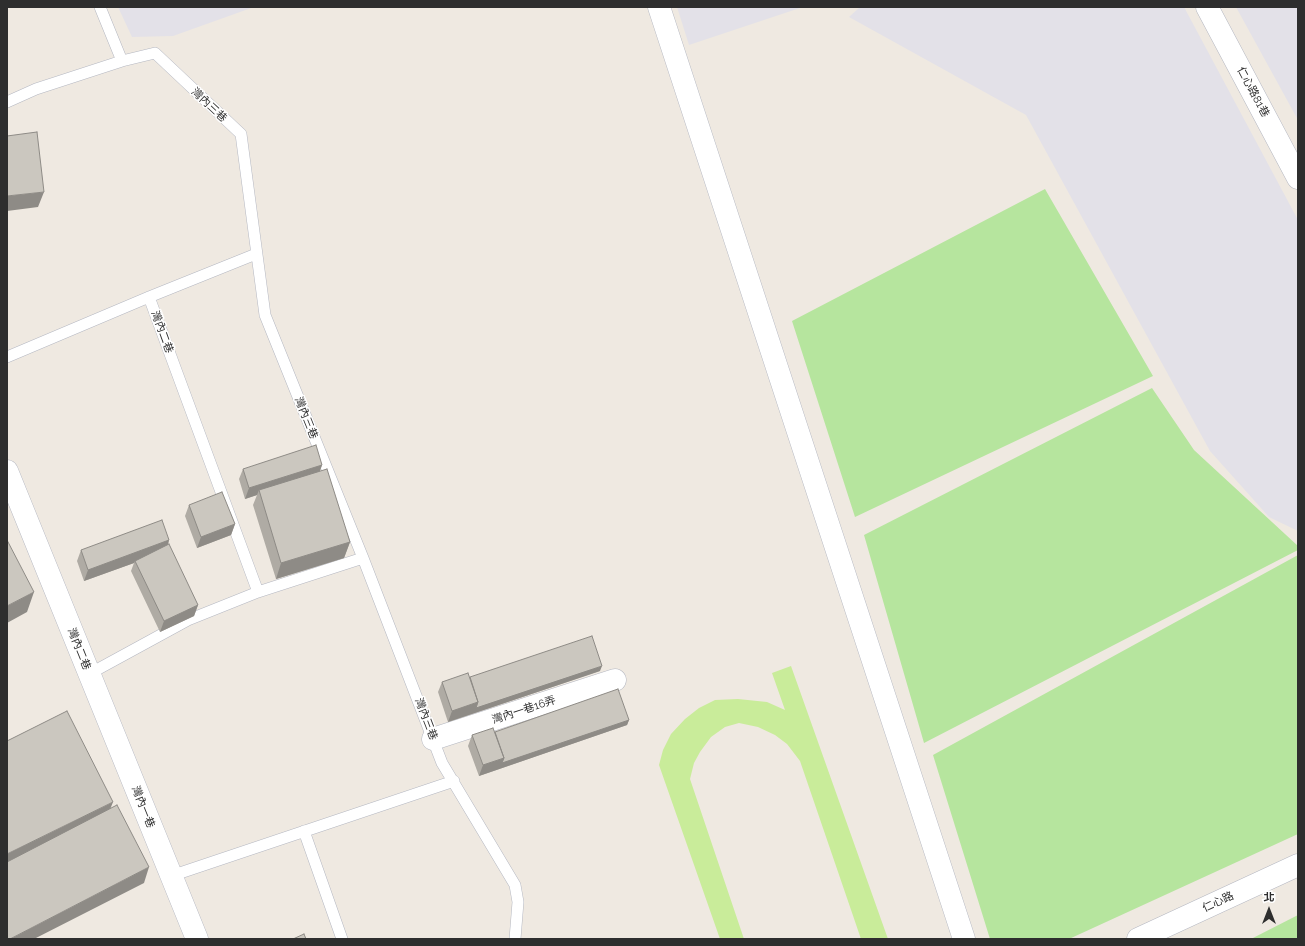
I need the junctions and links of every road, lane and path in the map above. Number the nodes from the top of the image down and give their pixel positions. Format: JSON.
{"nodes":[{"id":1,"x":100,"y":7,"type":"edge"},
{"id":2,"x":659,"y":7,"type":"edge"},
{"id":3,"x":1207,"y":7,"type":"edge"},
{"id":4,"x":122,"y":61,"type":"junction"},
{"id":5,"x":7,"y":102,"type":"edge"},
{"id":6,"x":1298,"y":178,"type":"edge"},
{"id":7,"x":256,"y":254,"type":"junction"},
{"id":8,"x":149,"y":297,"type":"junction"},
{"id":9,"x":7,"y":357,"type":"edge"},
{"id":10,"x":7,"y":471,"type":"edge"},
{"id":11,"x":362,"y":558,"type":"junction"},
{"id":12,"x":258,"y":592,"type":"junction"},
{"id":13,"x":89,"y":674,"type":"junction"},
{"id":14,"x":615,"y":680,"type":"dead end"},
{"id":15,"x":434,"y":739,"type":"junction"},
{"id":16,"x":454,"y":781,"type":"junction"},
{"id":17,"x":304,"y":831,"type":"junction"},
{"id":18,"x":1298,"y":865,"type":"edge"},
{"id":19,"x":171,"y":876,"type":"junction"},
{"id":20,"x":197,"y":939,"type":"edge"},
{"id":21,"x":342,"y":939,"type":"edge"},
{"id":22,"x":515,"y":939,"type":"edge"},
{"id":23,"x":964,"y":939,"type":"edge"},
{"id":24,"x":1138,"y":939,"type":"edge"}],
"edges":[{"from":1,"to":4,"type":"lane"},
{"from":2,"to":23,"type":"street"},
{"from":3,"to":6,"type":"street","name":"仁心路81巷"},
{"from":4,"to":5,"type":"lane","name":"灣內三巷"},
{"from":4,"to":7,"type":"lane","name":"灣內三巷"},
{"from":7,"to":8,"type":"lane","name":"灣內二巷"},
{"from":7,"to":11,"type":"lane","name":"灣內三巷"},
{"from":8,"to":9,"type":"lane","name":"灣內二巷"},
{"from":8,"to":12,"type":"lane","name":"灣內二巷"},
{"from":10,"to":13,"type":"street","name":"灣內二巷"},
{"from":11,"to":12,"type":"lane","name":"灣內二巷"},
{"from":11,"to":15,"type":"lane","name":"灣內三巷"},
{"from":12,"to":13,"type":"lane","name":"灣內二巷"},
{"from":13,"to":19,"type":"street","name":"灣內一巷"},
{"from":14,"to":15,"type":"street","name":"灣內一巷16弄"},
{"from":15,"to":16,"type":"lane","name":"灣內三巷"},
{"from":16,"to":17,"type":"lane"},
{"from":16,"to":22,"type":"lane","name":"灣內三巷"},
{"from":17,"to":19,"type":"lane"},
{"from":17,"to":21,"type":"lane"},
{"from":18,"to":24,"type":"street","name":"仁心路"},
{"from":19,"to":20,"type":"street","name":"灣內一巷"}]}
